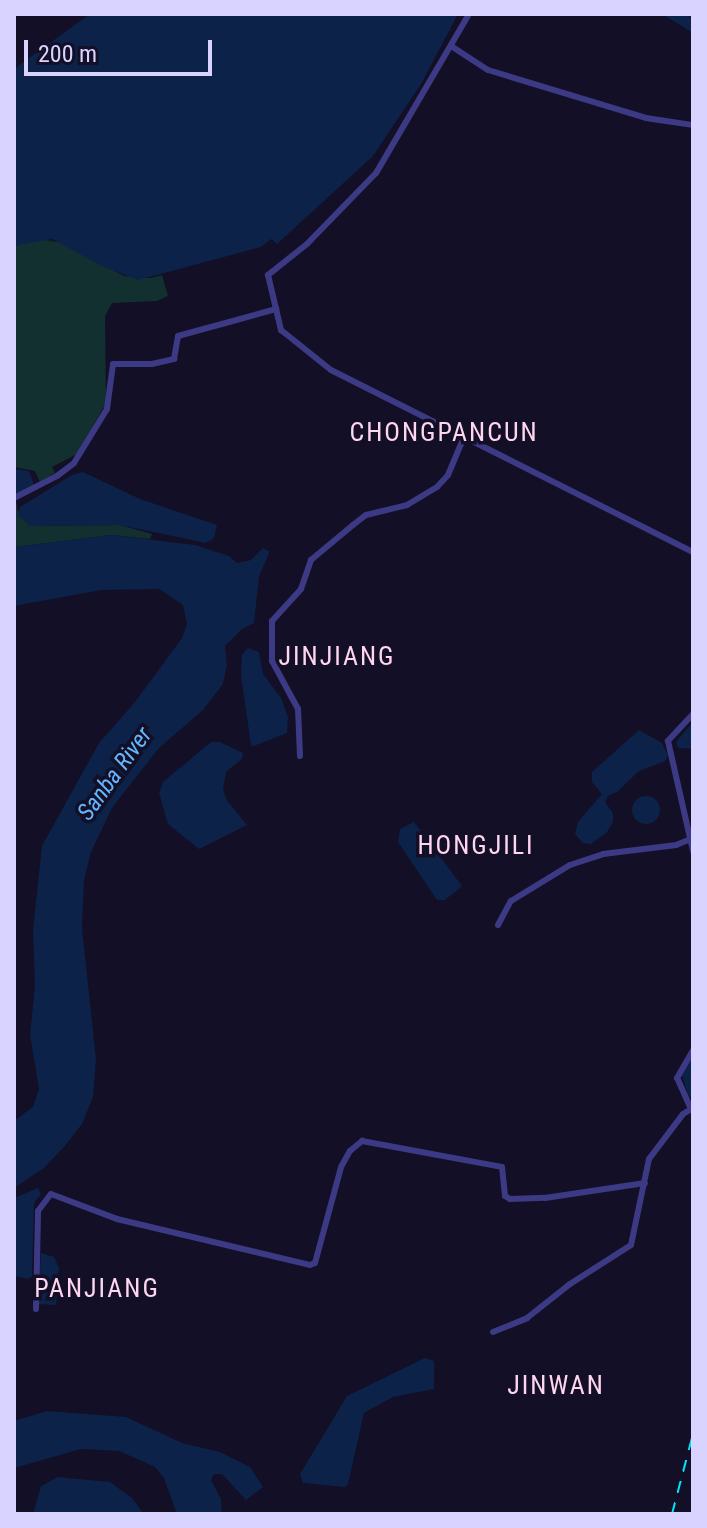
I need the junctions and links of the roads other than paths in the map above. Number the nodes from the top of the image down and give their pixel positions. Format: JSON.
{"nodes":[{"id":1,"x":469,"y":14,"type":"edge"},
{"id":2,"x":451,"y":46,"type":"junction"},
{"id":3,"x":693,"y":125,"type":"edge"},
{"id":4,"x":276,"y":309,"type":"junction"},
{"id":5,"x":464,"y":437,"type":"junction"},
{"id":6,"x":14,"y":498,"type":"edge"},
{"id":7,"x":693,"y":552,"type":"edge"},
{"id":8,"x":693,"y":714,"type":"edge"},
{"id":9,"x":300,"y":756,"type":"dead end"},
{"id":10,"x":691,"y":839,"type":"edge"},
{"id":11,"x":693,"y":851,"type":"edge"},
{"id":12,"x":498,"y":925,"type":"dead end"},
{"id":13,"x":693,"y":1050,"type":"edge"},
{"id":14,"x":692,"y":1108,"type":"edge"},
{"id":15,"x":645,"y":1183,"type":"junction"},
{"id":16,"x":36,"y":1309,"type":"dead end"},
{"id":17,"x":493,"y":1332,"type":"dead end"}],
"edges":[{"from":1,"to":2,"type":"street"},
{"from":2,"to":3,"type":"street"},
{"from":2,"to":4,"type":"street"},
{"from":4,"to":5,"type":"street"},
{"from":4,"to":6,"type":"street"},
{"from":5,"to":7,"type":"street"},
{"from":5,"to":9,"type":"street"},
{"from":8,"to":10,"type":"street"},
{"from":10,"to":11,"type":"street"},
{"from":10,"to":12,"type":"street"},
{"from":13,"to":14,"type":"street"},
{"from":14,"to":15,"type":"street"},
{"from":15,"to":16,"type":"street"},
{"from":15,"to":17,"type":"street"}]}
